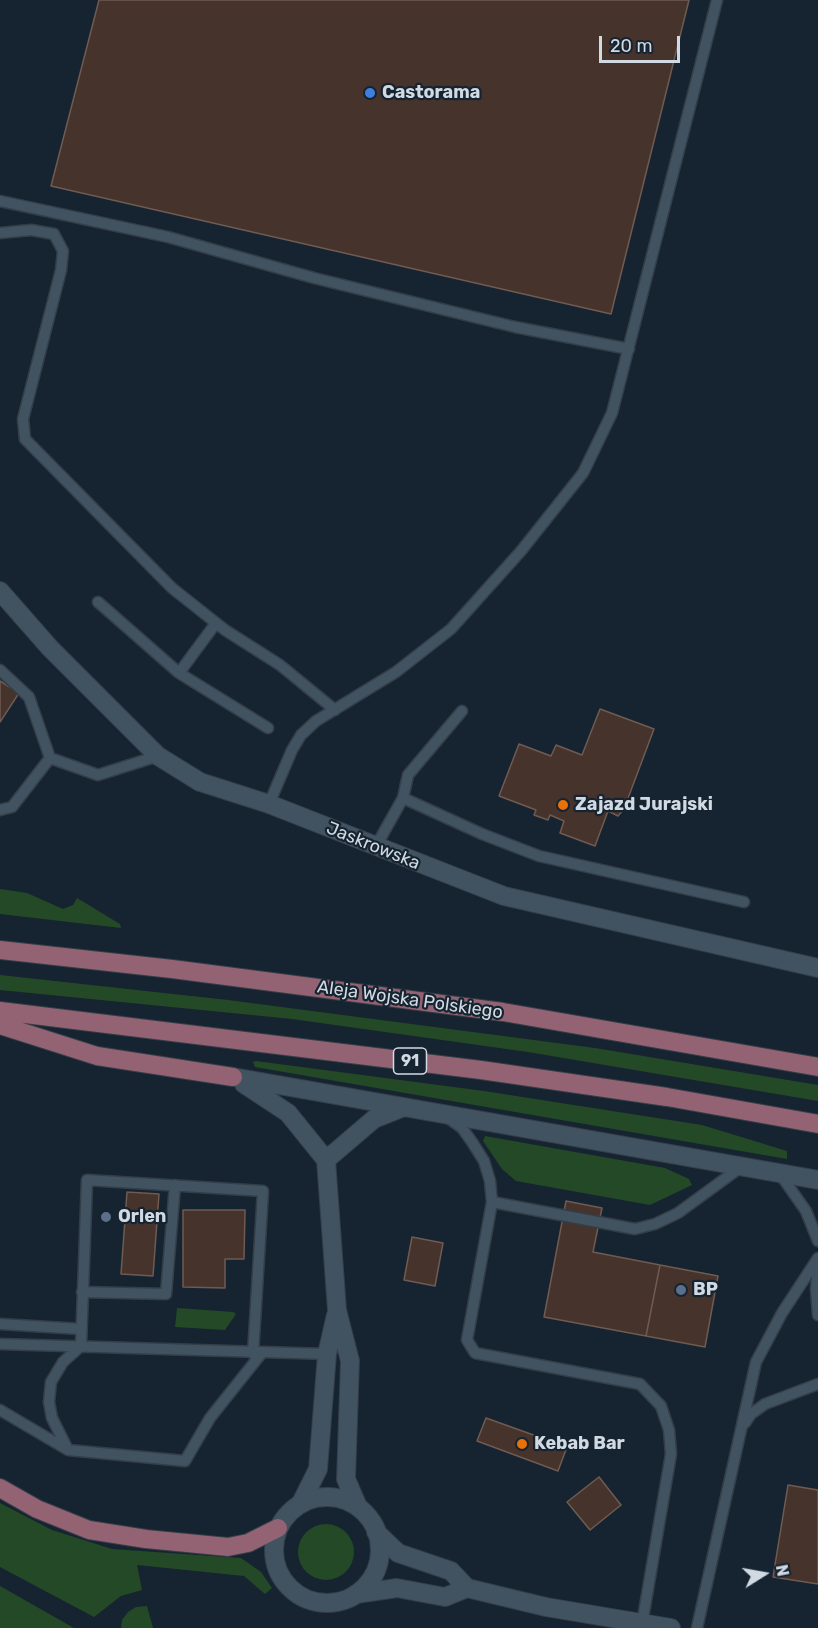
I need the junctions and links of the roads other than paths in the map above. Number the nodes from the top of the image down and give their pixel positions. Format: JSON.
{"nodes":[{"id":1,"x":717,"y":0,"type":"edge"},
{"id":2,"x":0,"y":201,"type":"edge"},
{"id":3,"x":0,"y":233,"type":"edge"},
{"id":4,"x":629,"y":349,"type":"junction"},
{"id":5,"x":0,"y":591,"type":"edge"},
{"id":6,"x":98,"y":602,"type":"dead end"},
{"id":7,"x":221,"y":627,"type":"junction"},
{"id":8,"x":0,"y":670,"type":"edge"},
{"id":9,"x":179,"y":673,"type":"junction"},
{"id":10,"x":335,"y":710,"type":"junction"},
{"id":11,"x":462,"y":711,"type":"dead end"},
{"id":12,"x":268,"y":728,"type":"dead end"},
{"id":13,"x":158,"y":756,"type":"junction"},
{"id":14,"x":50,"y":758,"type":"junction"},
{"id":15,"x":403,"y":798,"type":"junction"},
{"id":16,"x":269,"y":804,"type":"junction"},
{"id":17,"x":0,"y":810,"type":"edge"},
{"id":18,"x":375,"y":848,"type":"junction"},
{"id":19,"x":744,"y":902,"type":"dead end"},
{"id":20,"x":0,"y":950,"type":"edge"},
{"id":21,"x":818,"y":968,"type":"edge"},
{"id":22,"x":0,"y":1011,"type":"edge"},
{"id":23,"x":0,"y":1025,"type":"edge"},
{"id":24,"x":818,"y":1067,"type":"edge"},
{"id":25,"x":233,"y":1077,"type":"junction"},
{"id":26,"x":404,"y":1107,"type":"junction"},
{"id":27,"x":443,"y":1114,"type":"junction"},
{"id":28,"x":818,"y":1124,"type":"edge"},
{"id":29,"x":326,"y":1160,"type":"junction"},
{"id":30,"x":741,"y":1167,"type":"junction"},
{"id":31,"x":780,"y":1174,"type":"junction"},
{"id":32,"x":818,"y":1180,"type":"edge"},
{"id":33,"x":174,"y":1185,"type":"junction"},
{"id":34,"x":492,"y":1202,"type":"junction"},
{"id":35,"x":818,"y":1241,"type":"edge"},
{"id":36,"x":818,"y":1258,"type":"edge"},
{"id":37,"x":818,"y":1269,"type":"edge"},
{"id":38,"x":82,"y":1292,"type":"junction"},
{"id":39,"x":337,"y":1310,"type":"junction"},
{"id":40,"x":818,"y":1315,"type":"edge"},
{"id":41,"x":0,"y":1324,"type":"edge"},
{"id":42,"x":81,"y":1329,"type":"junction"},
{"id":43,"x":0,"y":1344,"type":"edge"},
{"id":44,"x":77,"y":1346,"type":"junction"},
{"id":45,"x":257,"y":1354,"type":"junction"},
{"id":46,"x":327,"y":1354,"type":"junction"},
{"id":47,"x":818,"y":1384,"type":"edge"},
{"id":48,"x":0,"y":1410,"type":"edge"},
{"id":49,"x":742,"y":1428,"type":"junction"},
{"id":50,"x":68,"y":1450,"type":"junction"},
{"id":51,"x":0,"y":1488,"type":"edge"},
{"id":52,"x":302,"y":1503,"type":"junction"},
{"id":53,"x":358,"y":1507,"type":"junction"},
{"id":54,"x":278,"y":1528,"type":"junction"},
{"id":55,"x":376,"y":1532,"type":"junction"},
{"id":56,"x":467,"y":1588,"type":"junction"},
{"id":57,"x":356,"y":1594,"type":"junction"},
{"id":58,"x":642,"y":1624,"type":"junction"},
{"id":59,"x":671,"y":1628,"type":"edge"},
{"id":60,"x":697,"y":1628,"type":"edge"}],
"edges":[{"from":1,"to":4,"type":"lane"},
{"from":2,"to":4,"type":"lane"},
{"from":3,"to":7,"type":"lane"},
{"from":4,"to":10,"type":"lane"},
{"from":5,"to":13,"type":"street","name":"Jaskrowska"},
{"from":6,"to":9,"type":"lane"},
{"from":7,"to":9,"type":"lane"},
{"from":7,"to":10,"type":"lane"},
{"from":8,"to":14,"type":"lane"},
{"from":9,"to":12,"type":"lane"},
{"from":10,"to":16,"type":"lane"},
{"from":11,"to":15,"type":"lane"},
{"from":13,"to":14,"type":"lane"},
{"from":13,"to":16,"type":"street","name":"Jaskrowska"},
{"from":14,"to":17,"type":"lane"},
{"from":15,"to":18,"type":"lane"},
{"from":15,"to":19,"type":"lane"},
{"from":16,"to":18,"type":"street","name":"Jaskrowska"},
{"from":18,"to":21,"type":"street","name":"Jaskrowska"},
{"from":20,"to":24,"type":"main road","name":"Aleja Wojska Polskiego"},
{"from":22,"to":28,"type":"main road","number":"91"},
{"from":23,"to":25,"type":"main road"},
{"from":25,"to":26,"type":"street"},
{"from":25,"to":29,"type":"street"},
{"from":26,"to":27,"type":"street"},
{"from":26,"to":29,"type":"street"},
{"from":27,"to":30,"type":"street"},
{"from":27,"to":34,"type":"lane"},
{"from":29,"to":39,"type":"street"},
{"from":30,"to":31,"type":"street"},
{"from":30,"to":34,"type":"lane"},
{"from":31,"to":32,"type":"street"},
{"from":31,"to":35,"type":"lane"},
{"from":33,"to":38,"type":"lane"},
{"from":33,"to":38,"type":"lane"},
{"from":33,"to":45,"type":"lane"},
{"from":34,"to":58,"type":"lane"},
{"from":36,"to":49,"type":"lane"},
{"from":37,"to":40,"type":"lane"},
{"from":38,"to":42,"type":"lane"},
{"from":39,"to":46,"type":"street"},
{"from":39,"to":53,"type":"street"},
{"from":41,"to":42,"type":"lane"},
{"from":42,"to":44,"type":"lane"},
{"from":43,"to":44,"type":"lane"},
{"from":44,"to":45,"type":"lane"},
{"from":44,"to":50,"type":"lane"},
{"from":45,"to":46,"type":"lane"},
{"from":45,"to":50,"type":"lane"},
{"from":46,"to":52,"type":"street"},
{"from":47,"to":49,"type":"lane"},
{"from":48,"to":50,"type":"lane"},
{"from":49,"to":60,"type":"lane"},
{"from":51,"to":54,"type":"main road"},
{"from":52,"to":53,"type":"street"},
{"from":52,"to":54,"type":"street"},
{"from":53,"to":55,"type":"street"},
{"from":54,"to":57,"type":"street"},
{"from":55,"to":56,"type":"street"},
{"from":55,"to":57,"type":"street"},
{"from":56,"to":57,"type":"street"},
{"from":56,"to":58,"type":"street"},
{"from":58,"to":59,"type":"street"}]}
